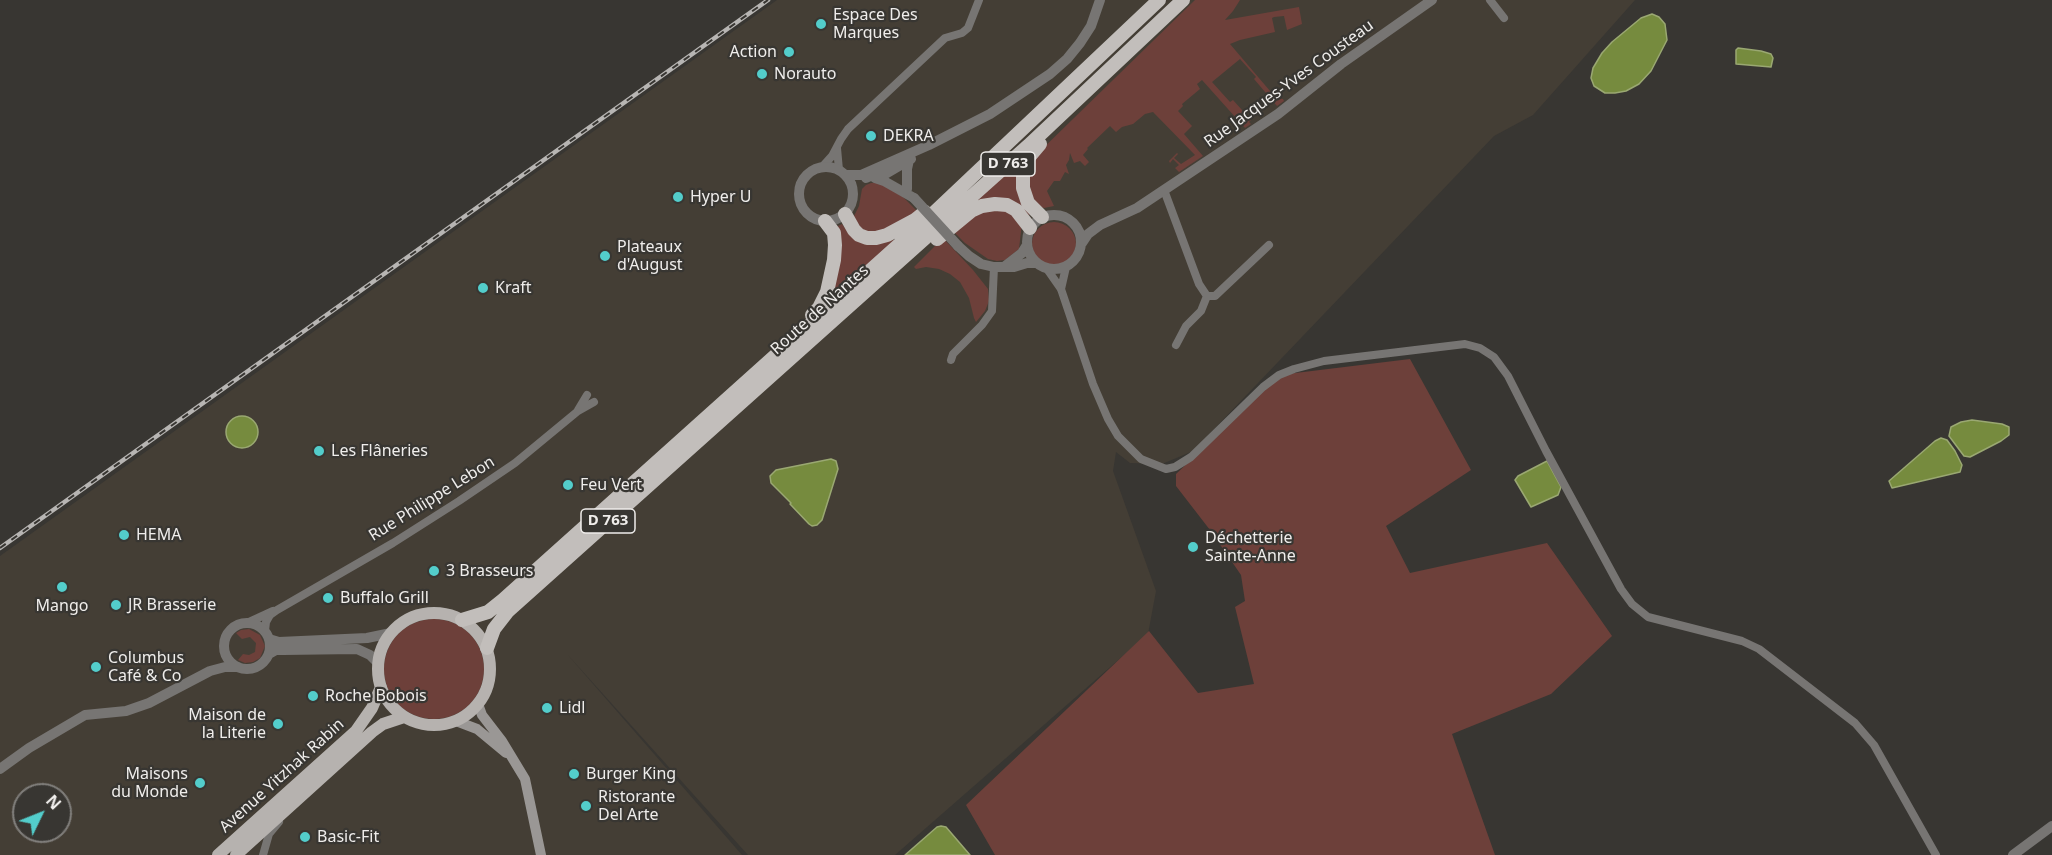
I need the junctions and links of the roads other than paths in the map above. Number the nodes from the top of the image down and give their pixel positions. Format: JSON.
{"nodes":[{"id":1,"x":979,"y":0,"type":"edge"},
{"id":2,"x":1100,"y":0,"type":"edge"},
{"id":3,"x":1159,"y":0,"type":"edge"},
{"id":4,"x":1183,"y":0,"type":"edge"},
{"id":5,"x":1432,"y":0,"type":"edge"},
{"id":6,"x":1490,"y":0,"type":"edge"},
{"id":7,"x":1504,"y":18,"type":"dead end"},
{"id":8,"x":1069,"y":108,"type":"junction"},
{"id":9,"x":929,"y":146,"type":"junction"},
{"id":10,"x":837,"y":148,"type":"junction"},
{"id":11,"x":909,"y":160,"type":"junction"},
{"id":12,"x":823,"y":166,"type":"junction"},
{"id":13,"x":875,"y":170,"type":"junction"},
{"id":14,"x":843,"y":172,"type":"junction"},
{"id":15,"x":888,"y":173,"type":"junction"},
{"id":16,"x":866,"y":179,"type":"junction"},
{"id":17,"x":1164,"y":190,"type":"junction"},
{"id":18,"x":854,"y":191,"type":"junction"},
{"id":19,"x":910,"y":193,"type":"junction"},
{"id":20,"x":946,"y":202,"type":"junction"},
{"id":21,"x":845,"y":214,"type":"junction"},
{"id":22,"x":1042,"y":217,"type":"junction"},
{"id":23,"x":825,"y":221,"type":"junction"},
{"id":24,"x":1076,"y":225,"type":"junction"},
{"id":25,"x":1100,"y":225,"type":"junction"},
{"id":26,"x":1030,"y":228,"type":"junction"},
{"id":27,"x":1082,"y":243,"type":"junction"},
{"id":28,"x":1027,"y":245,"type":"junction"},
{"id":29,"x":1269,"y":245,"type":"dead end"},
{"id":30,"x":1037,"y":263,"type":"junction"},
{"id":31,"x":999,"y":267,"type":"junction"},
{"id":32,"x":1066,"y":267,"type":"junction"},
{"id":33,"x":1047,"y":269,"type":"junction"},
{"id":34,"x":1062,"y":289,"type":"junction"},
{"id":35,"x":1207,"y":296,"type":"junction"},
{"id":36,"x":816,"y":336,"type":"junction"},
{"id":37,"x":1176,"y":345,"type":"dead end"},
{"id":38,"x":779,"y":353,"type":"junction"},
{"id":39,"x":951,"y":360,"type":"dead end"},
{"id":40,"x":587,"y":395,"type":"dead end"},
{"id":41,"x":594,"y":402,"type":"dead end"},
{"id":42,"x":578,"y":411,"type":"junction"},
{"id":43,"x":277,"y":610,"type":"junction"},
{"id":44,"x":462,"y":620,"type":"junction"},
{"id":45,"x":247,"y":623,"type":"junction"},
{"id":46,"x":391,"y":633,"type":"junction"},
{"id":47,"x":267,"y":635,"type":"junction"},
{"id":48,"x":487,"y":648,"type":"junction"},
{"id":49,"x":226,"y":654,"type":"junction"},
{"id":50,"x":269,"y":654,"type":"junction"},
{"id":51,"x":378,"y":663,"type":"junction"},
{"id":52,"x":238,"y":667,"type":"junction"},
{"id":53,"x":210,"y":671,"type":"junction"},
{"id":54,"x":381,"y":687,"type":"junction"},
{"id":55,"x":478,"y":704,"type":"junction"},
{"id":56,"x":404,"y":717,"type":"junction"},
{"id":57,"x":456,"y":721,"type":"junction"},
{"id":58,"x":512,"y":758,"type":"junction"},
{"id":59,"x":0,"y":769,"type":"edge"},
{"id":60,"x":300,"y":798,"type":"junction"},
{"id":61,"x":2052,"y":826,"type":"edge"},
{"id":62,"x":218,"y":855,"type":"edge"},
{"id":63,"x":236,"y":855,"type":"edge"},
{"id":64,"x":263,"y":855,"type":"edge"},
{"id":65,"x":542,"y":855,"type":"edge"},
{"id":66,"x":1936,"y":855,"type":"edge"},
{"id":67,"x":2013,"y":855,"type":"edge"}],
"edges":[{"from":1,"to":10,"type":"street"},
{"from":2,"to":9,"type":"street"},
{"from":3,"to":20,"type":"highway","name":"Route de Nantes","number":"D 763"},
{"from":4,"to":8,"type":"highway","name":"Route de Nantes","number":"D 763"},
{"from":5,"to":17,"type":"street","name":"Rue Jacques-Yves Cousteau"},
{"from":6,"to":7,"type":"street"},
{"from":8,"to":22,"type":"highway"},
{"from":8,"to":36,"type":"highway","name":"Route de Nantes","number":"D 763"},
{"from":9,"to":11,"type":"street"},
{"from":9,"to":13,"type":"street"},
{"from":10,"to":12,"type":"street"},
{"from":10,"to":14,"type":"street"},
{"from":11,"to":15,"type":"street"},
{"from":11,"to":19,"type":"street"},
{"from":12,"to":14,"type":"street"},
{"from":12,"to":23,"type":"street"},
{"from":13,"to":14,"type":"street"},
{"from":13,"to":15,"type":"street"},
{"from":14,"to":18,"type":"street"},
{"from":15,"to":16,"type":"street"},
{"from":15,"to":19,"type":"street"},
{"from":16,"to":18,"type":"street"},
{"from":16,"to":19,"type":"street"},
{"from":17,"to":25,"type":"street","name":"Rue Jacques-Yves Cousteau"},
{"from":17,"to":35,"type":"street"},
{"from":18,"to":21,"type":"street"},
{"from":19,"to":31,"type":"street","bridge":true},
{"from":20,"to":21,"type":"highway"},
{"from":20,"to":38,"type":"highway","name":"Route de Nantes","number":"D 763"},
{"from":21,"to":23,"type":"street"},
{"from":22,"to":24,"type":"street"},
{"from":22,"to":26,"type":"street"},
{"from":23,"to":38,"type":"highway"},
{"from":24,"to":25,"type":"street","name":"Rue Jacques-Yves Cousteau"},
{"from":24,"to":27,"type":"street"},
{"from":25,"to":27,"type":"street","name":"Rue Jacques-Yves Cousteau"},
{"from":26,"to":28,"type":"street"},
{"from":26,"to":36,"type":"highway"},
{"from":27,"to":32,"type":"street"},
{"from":28,"to":30,"type":"street"},
{"from":28,"to":31,"type":"street"},
{"from":29,"to":35,"type":"street"},
{"from":30,"to":31,"type":"street"},
{"from":30,"to":33,"type":"street"},
{"from":31,"to":39,"type":"street"},
{"from":32,"to":33,"type":"street"},
{"from":32,"to":34,"type":"street"},
{"from":33,"to":34,"type":"street"},
{"from":34,"to":66,"type":"street"},
{"from":35,"to":37,"type":"street"},
{"from":36,"to":48,"type":"highway","name":"Route de Nantes","number":"D 763"},
{"from":38,"to":44,"type":"highway","name":"Route de Nantes","number":"D 763"},
{"from":40,"to":42,"type":"street"},
{"from":41,"to":42,"type":"street","name":"Rue Philippe Lebon"},
{"from":42,"to":43,"type":"street","name":"Rue Philippe Lebon"},
{"from":43,"to":45,"type":"street","name":"Rue Philippe Lebon"},
{"from":43,"to":47,"type":"street"},
{"from":44,"to":46,"type":"main road"},
{"from":44,"to":48,"type":"main road"},
{"from":45,"to":47,"type":"street"},
{"from":45,"to":49,"type":"street"},
{"from":46,"to":47,"type":"street"},
{"from":46,"to":51,"type":"main road"},
{"from":47,"to":50,"type":"street"},
{"from":48,"to":55,"type":"main road"},
{"from":49,"to":52,"type":"street"},
{"from":49,"to":53,"type":"street"},
{"from":50,"to":51,"type":"street"},
{"from":50,"to":52,"type":"street"},
{"from":51,"to":54,"type":"main road"},
{"from":52,"to":53,"type":"street"},
{"from":53,"to":59,"type":"street"},
{"from":54,"to":56,"type":"main road"},
{"from":54,"to":62,"type":"main road","name":"Avenue Yitzhak Rabin"},
{"from":55,"to":57,"type":"main road"},
{"from":55,"to":58,"type":"main road"},
{"from":56,"to":57,"type":"main road"},
{"from":56,"to":60,"type":"main road","name":"Avenue Yitzhak Rabin"},
{"from":57,"to":58,"type":"main road"},
{"from":58,"to":65,"type":"main road"},
{"from":60,"to":63,"type":"main road","name":"Avenue Yitzhak Rabin"},
{"from":60,"to":64,"type":"street"},
{"from":61,"to":67,"type":"street"}]}
